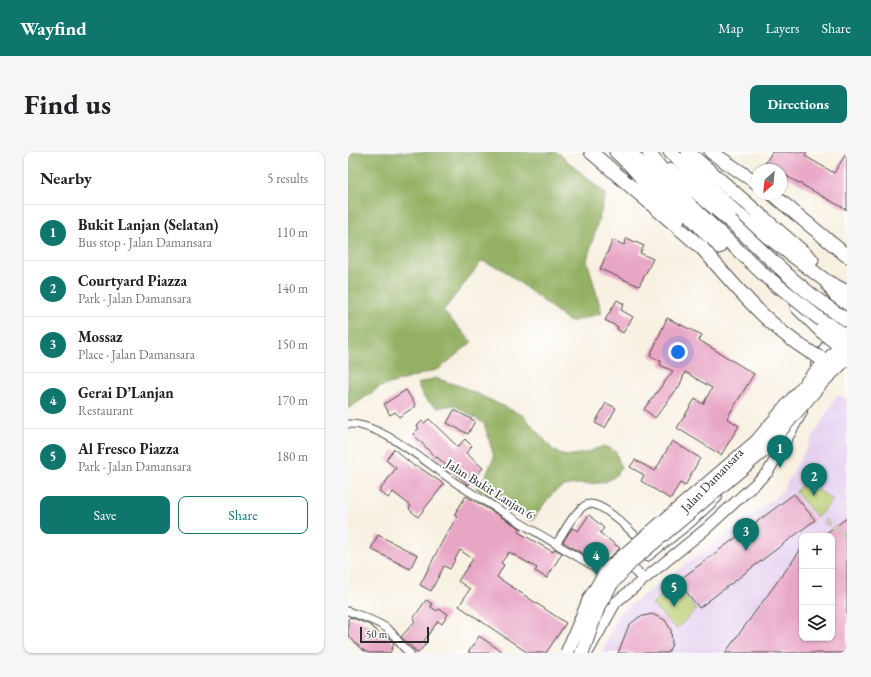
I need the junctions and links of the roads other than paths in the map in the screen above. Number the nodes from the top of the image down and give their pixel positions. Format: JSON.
{"nodes":[{"id":1,"x":591,"y":152,"type":"edge"},
{"id":2,"x":616,"y":152,"type":"edge"},
{"id":3,"x":630,"y":152,"type":"edge"},
{"id":4,"x":649,"y":152,"type":"edge"},
{"id":5,"x":670,"y":152,"type":"edge"},
{"id":6,"x":688,"y":152,"type":"edge"},
{"id":7,"x":711,"y":152,"type":"edge"},
{"id":8,"x":751,"y":179,"type":"edge"},
{"id":9,"x":779,"y":200,"type":"edge"},
{"id":10,"x":735,"y":219,"type":"junction"},
{"id":11,"x":721,"y":241,"type":"junction"},
{"id":12,"x":702,"y":248,"type":"junction"},
{"id":13,"x":847,"y":256,"type":"edge"},
{"id":14,"x":770,"y":279,"type":"junction"},
{"id":15,"x":826,"y":281,"type":"junction"},
{"id":16,"x":847,"y":285,"type":"edge"},
{"id":17,"x":847,"y":292,"type":"edge"},
{"id":18,"x":847,"y":304,"type":"edge"},
{"id":19,"x":847,"y":308,"type":"edge"},
{"id":20,"x":847,"y":320,"type":"edge"},
{"id":21,"x":847,"y":335,"type":"edge"},
{"id":22,"x":847,"y":340,"type":"edge"},
{"id":23,"x":847,"y":352,"type":"edge"},
{"id":24,"x":847,"y":358,"type":"edge"},
{"id":25,"x":847,"y":369,"type":"edge"},
{"id":26,"x":348,"y":424,"type":"edge"},
{"id":27,"x":556,"y":544,"type":"junction"},
{"id":28,"x":652,"y":552,"type":"junction"},
{"id":29,"x":634,"y":568,"type":"junction"},
{"id":30,"x":643,"y":579,"type":"junction"},
{"id":31,"x":618,"y":581,"type":"junction"},
{"id":32,"x":348,"y":610,"type":"edge"},
{"id":33,"x":405,"y":652,"type":"edge"},
{"id":34,"x":567,"y":653,"type":"edge"},
{"id":35,"x":575,"y":653,"type":"edge"},
{"id":36,"x":586,"y":653,"type":"edge"}],
"edges":[{"from":1,"to":12,"type":"highway"},
{"from":2,"to":12,"type":"highway"},
{"from":3,"to":11,"type":"highway"},
{"from":4,"to":10,"type":"highway"},
{"from":4,"to":11,"type":"highway"},
{"from":5,"to":10,"type":"highway"},
{"from":6,"to":16,"type":"highway"},
{"from":7,"to":8,"type":"highway"},
{"from":9,"to":13,"type":"highway"},
{"from":10,"to":15,"type":"highway"},
{"from":10,"to":20,"type":"highway","bridge":true},
{"from":11,"to":14,"type":"highway"},
{"from":12,"to":25,"type":"highway","bridge":true},
{"from":14,"to":21,"type":"highway","bridge":true},
{"from":14,"to":23,"type":"highway","bridge":true},
{"from":15,"to":17,"type":"highway"},
{"from":15,"to":18,"type":"highway"},
{"from":19,"to":28,"type":"street","name":"Jalan Damansara"},
{"from":21,"to":30,"type":"street"},
{"from":22,"to":34,"type":"highway","bridge":true},
{"from":24,"to":36,"type":"highway","bridge":true},
{"from":26,"to":27,"type":"street","name":"Jalan Bukit Lanjan 6"},
{"from":27,"to":28,"type":"street"},
{"from":27,"to":31,"type":"street","name":"Jalan Bukit Lanjan 6"},
{"from":28,"to":29,"type":"street","name":"Jalan Damansara"},
{"from":29,"to":30,"type":"street"},
{"from":29,"to":31,"type":"street","name":"Jalan Damansara"},
{"from":30,"to":36,"type":"street"},
{"from":31,"to":35,"type":"street","name":"Jalan Damansara"},
{"from":32,"to":33,"type":"street"}]}
